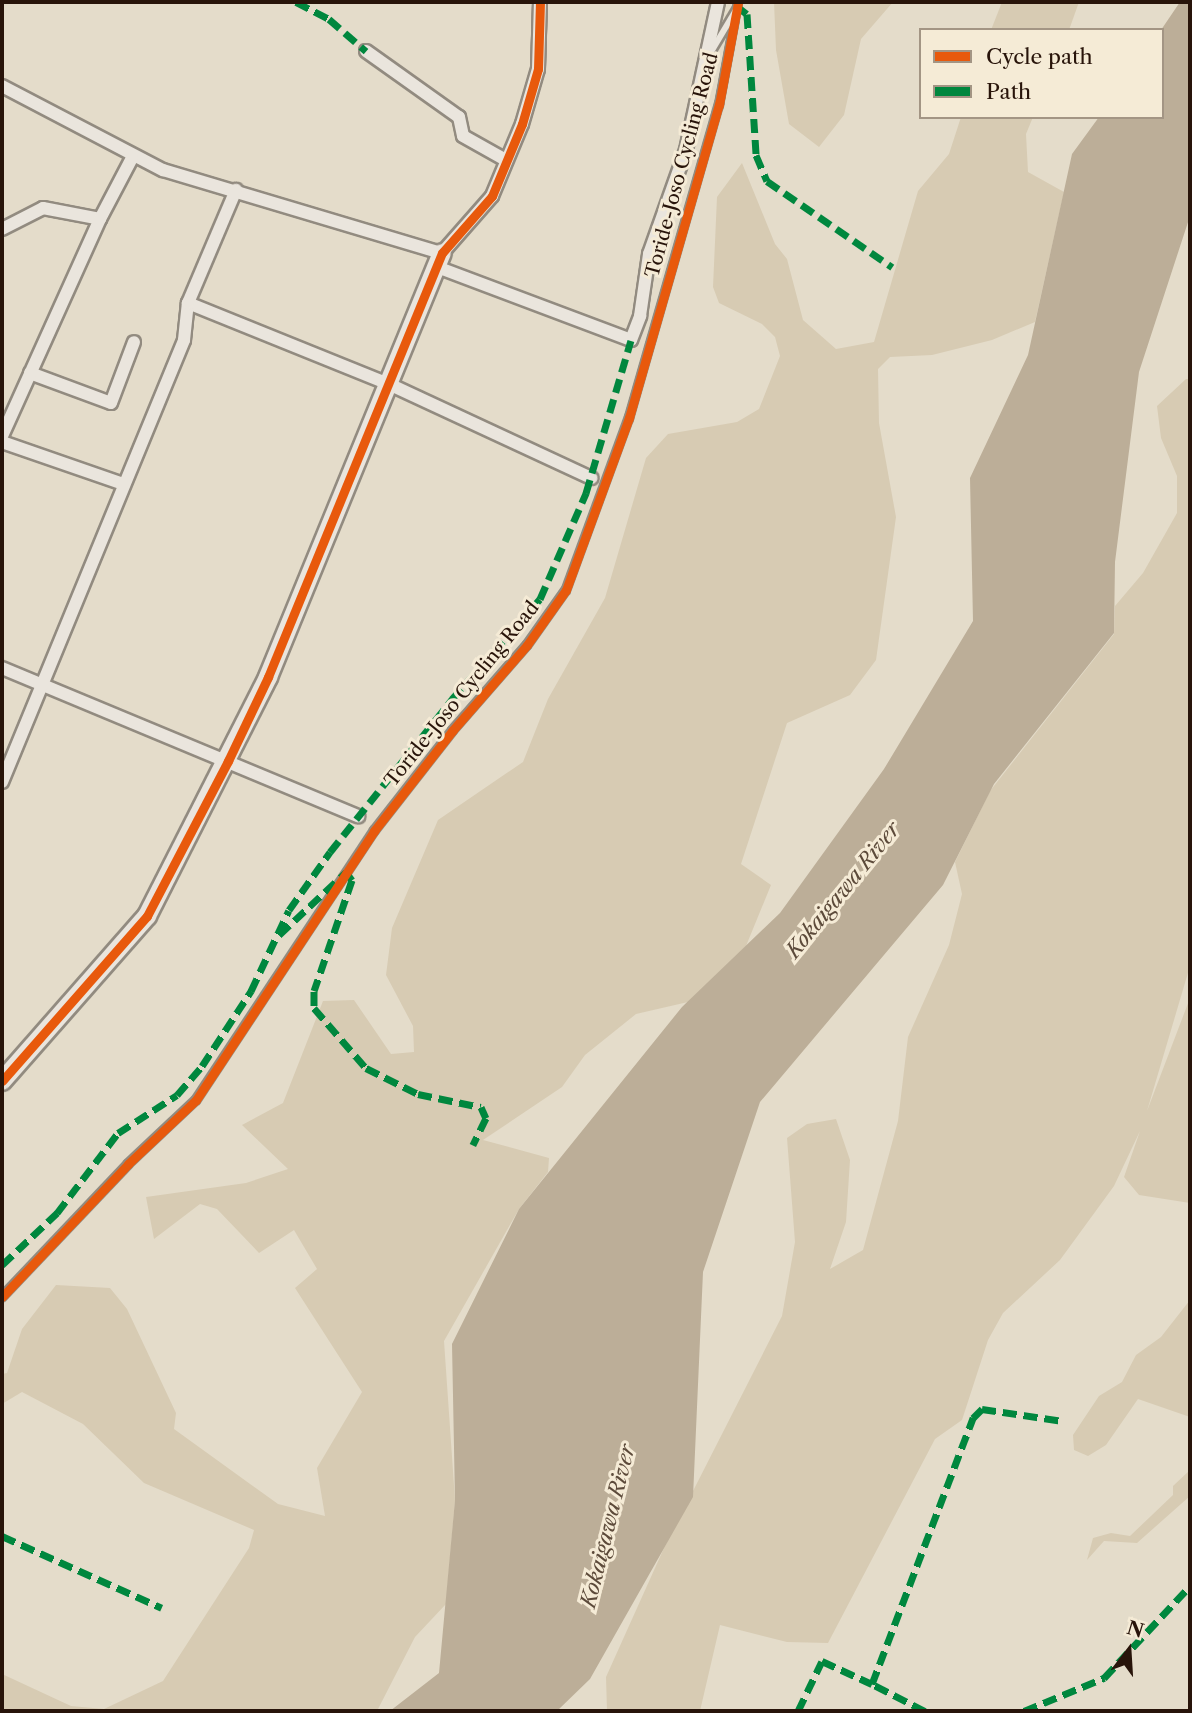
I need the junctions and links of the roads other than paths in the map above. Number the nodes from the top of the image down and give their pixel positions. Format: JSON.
{"nodes":[{"id":1,"x":540,"y":2,"type":"edge"},
{"id":2,"x":718,"y":2,"type":"edge"},
{"id":3,"x":738,"y":4,"type":"edge"},
{"id":4,"x":366,"y":51,"type":"dead end"},
{"id":5,"x":706,"y":59,"type":"junction"},
{"id":6,"x":2,"y":86,"type":"edge"},
{"id":7,"x":132,"y":158,"type":"junction"},
{"id":8,"x":506,"y":160,"type":"junction"},
{"id":9,"x":236,"y":190,"type":"junction"},
{"id":10,"x":100,"y":219,"type":"junction"},
{"id":11,"x":2,"y":229,"type":"edge"},
{"id":12,"x":439,"y":260,"type":"junction"},
{"id":13,"x":188,"y":303,"type":"junction"},
{"id":14,"x":134,"y":342,"type":"dead end"},
{"id":15,"x":30,"y":373,"type":"junction"},
{"id":16,"x":391,"y":385,"type":"junction"},
{"id":17,"x":2,"y":436,"type":"edge"},
{"id":18,"x":2,"y":442,"type":"edge"},
{"id":19,"x":591,"y":478,"type":"dead end"},
{"id":20,"x":123,"y":484,"type":"junction"},
{"id":21,"x":2,"y":668,"type":"edge"},
{"id":22,"x":44,"y":686,"type":"junction"},
{"id":23,"x":228,"y":761,"type":"junction"},
{"id":24,"x":2,"y":782,"type":"edge"},
{"id":25,"x":358,"y":816,"type":"dead end"},
{"id":26,"x":2,"y":1081,"type":"edge"},
{"id":27,"x":2,"y":1297,"type":"edge"}],
"edges":[{"from":1,"to":8,"type":"street"},
{"from":2,"to":5,"type":"street"},
{"from":3,"to":5,"type":"lane"},
{"from":3,"to":27,"type":"lane","name":"Toride-Joso Cycling Road"},
{"from":4,"to":8,"type":"street"},
{"from":5,"to":12,"type":"street"},
{"from":6,"to":7,"type":"street"},
{"from":7,"to":9,"type":"street"},
{"from":7,"to":10,"type":"street"},
{"from":8,"to":12,"type":"street"},
{"from":9,"to":12,"type":"street"},
{"from":9,"to":13,"type":"street"},
{"from":10,"to":11,"type":"street"},
{"from":10,"to":15,"type":"street"},
{"from":12,"to":16,"type":"street"},
{"from":13,"to":16,"type":"street"},
{"from":13,"to":20,"type":"street"},
{"from":14,"to":15,"type":"street"},
{"from":15,"to":17,"type":"street"},
{"from":16,"to":19,"type":"street"},
{"from":16,"to":23,"type":"street"},
{"from":18,"to":20,"type":"street"},
{"from":20,"to":22,"type":"street"},
{"from":21,"to":22,"type":"street"},
{"from":22,"to":23,"type":"street"},
{"from":22,"to":24,"type":"street"},
{"from":23,"to":25,"type":"street"},
{"from":23,"to":26,"type":"street"}]}
